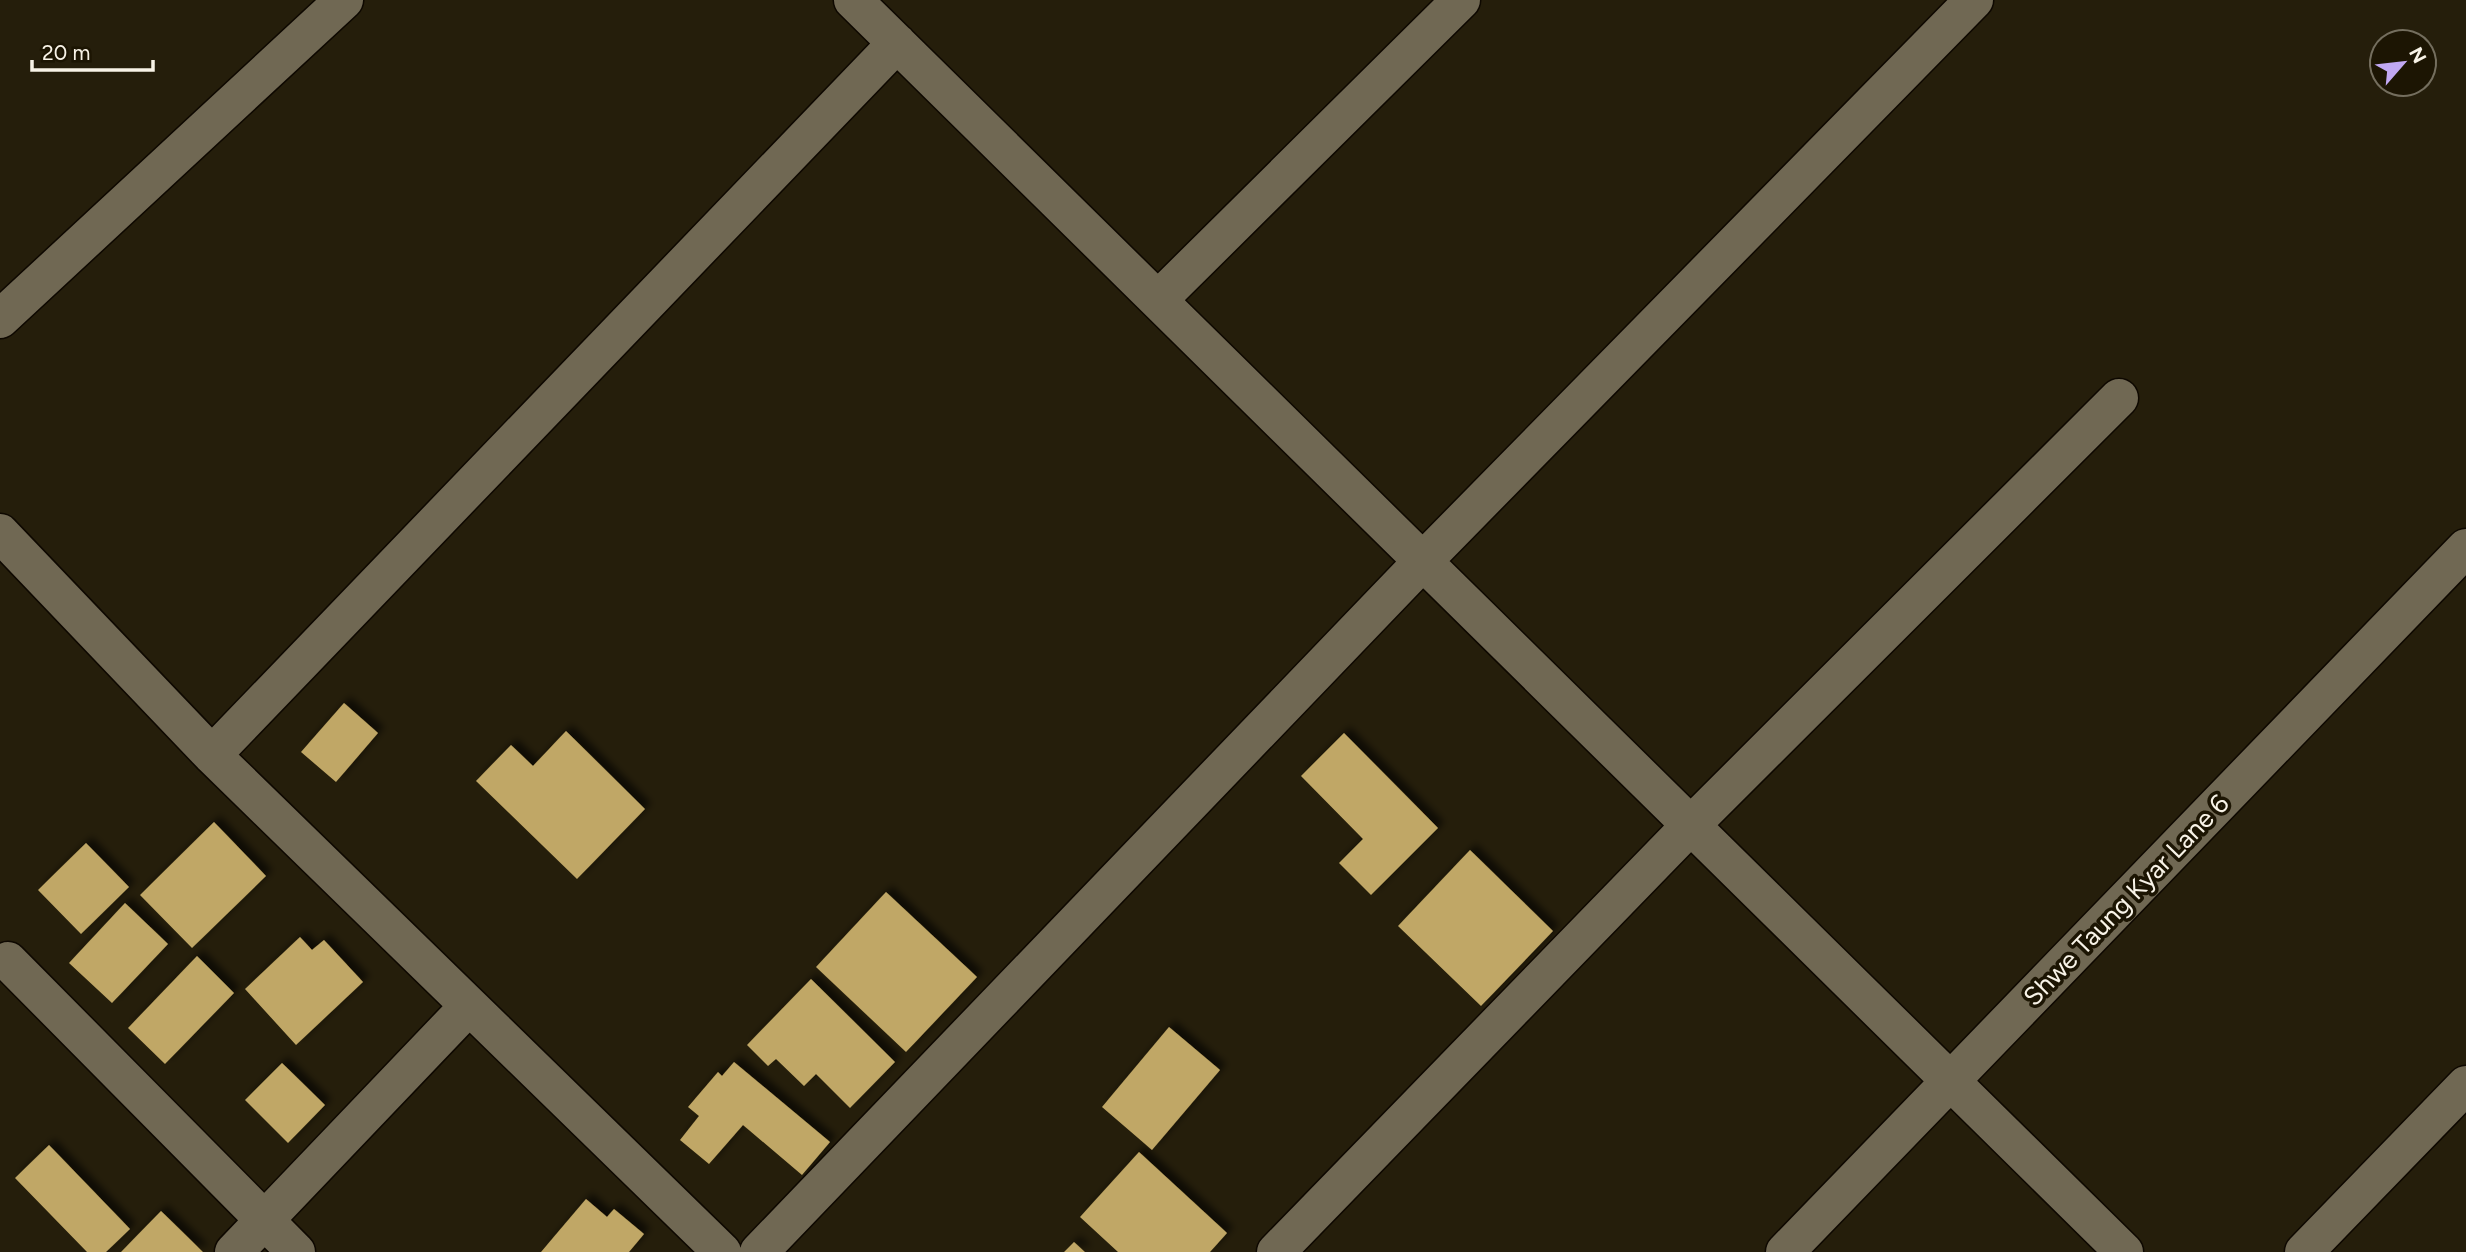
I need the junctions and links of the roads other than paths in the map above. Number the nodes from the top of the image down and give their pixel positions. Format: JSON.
{"nodes":[{"id":1,"x":344,"y":0,"type":"edge"},
{"id":2,"x":853,"y":0,"type":"edge"},
{"id":3,"x":1461,"y":0,"type":"edge"},
{"id":4,"x":1975,"y":0,"type":"edge"},
{"id":5,"x":897,"y":43,"type":"junction"},
{"id":6,"x":1158,"y":300,"type":"junction"},
{"id":7,"x":0,"y":319,"type":"edge"},
{"id":8,"x":2119,"y":398,"type":"dead end"},
{"id":9,"x":0,"y":533,"type":"edge"},
{"id":10,"x":2466,"y":548,"type":"edge"},
{"id":11,"x":1423,"y":561,"type":"junction"},
{"id":12,"x":212,"y":755,"type":"junction"},
{"id":13,"x":1692,"y":824,"type":"junction"},
{"id":14,"x":8,"y":961,"type":"dead end"},
{"id":15,"x":469,"y":1006,"type":"junction"},
{"id":16,"x":1951,"y":1081,"type":"junction"},
{"id":17,"x":2466,"y":1085,"type":"edge"},
{"id":18,"x":264,"y":1220,"type":"junction"},
{"id":19,"x":233,"y":1252,"type":"edge"},
{"id":20,"x":296,"y":1252,"type":"edge"},
{"id":21,"x":722,"y":1252,"type":"edge"},
{"id":22,"x":759,"y":1252,"type":"edge"},
{"id":23,"x":1276,"y":1252,"type":"edge"},
{"id":24,"x":1785,"y":1252,"type":"edge"},
{"id":25,"x":2124,"y":1252,"type":"edge"},
{"id":26,"x":2304,"y":1252,"type":"edge"}],
"edges":[{"from":1,"to":7,"type":"street"},
{"from":2,"to":5,"type":"street"},
{"from":3,"to":6,"type":"street"},
{"from":4,"to":11,"type":"street"},
{"from":5,"to":6,"type":"street"},
{"from":5,"to":12,"type":"street"},
{"from":6,"to":11,"type":"street"},
{"from":8,"to":13,"type":"street"},
{"from":9,"to":12,"type":"street"},
{"from":10,"to":16,"type":"street","name":"Shwe Taung Kyar Lane 6"},
{"from":11,"to":13,"type":"street"},
{"from":11,"to":22,"type":"street"},
{"from":12,"to":15,"type":"street"},
{"from":13,"to":16,"type":"street"},
{"from":13,"to":23,"type":"street"},
{"from":14,"to":18,"type":"street"},
{"from":15,"to":18,"type":"street"},
{"from":15,"to":21,"type":"street"},
{"from":16,"to":24,"type":"street","name":"Shwe Taung Kyar Lane 6"},
{"from":16,"to":25,"type":"street"},
{"from":17,"to":26,"type":"street"},
{"from":18,"to":19,"type":"street"},
{"from":18,"to":20,"type":"street"}]}
